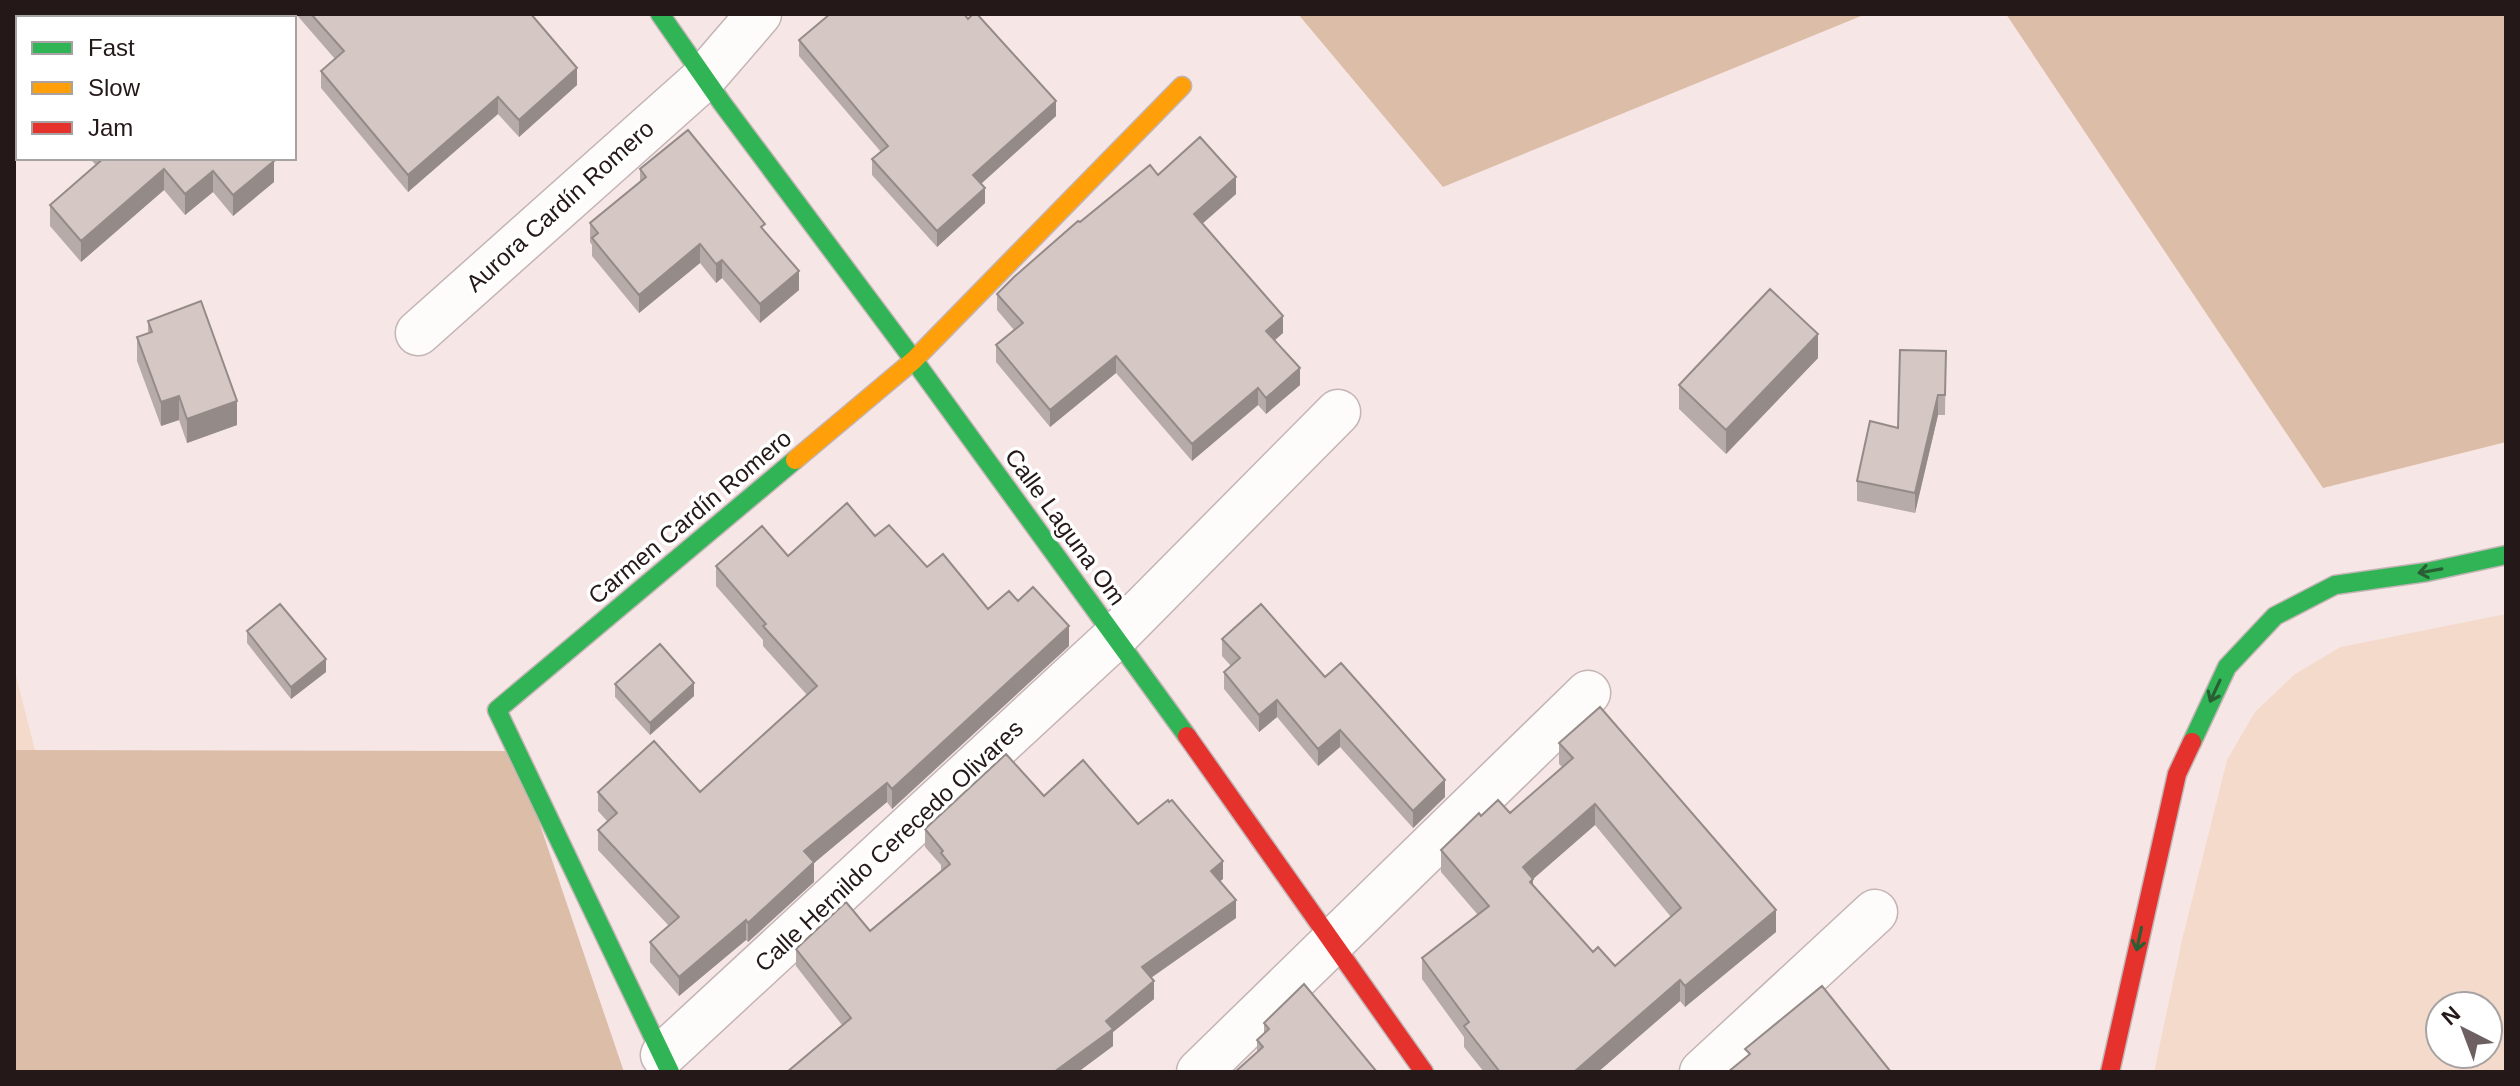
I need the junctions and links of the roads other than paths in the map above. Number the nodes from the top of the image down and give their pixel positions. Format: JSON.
{"nodes":[{"id":1,"x":660,"y":14,"type":"edge"},
{"id":2,"x":759,"y":14,"type":"edge"},
{"id":3,"x":703,"y":79,"type":"junction"},
{"id":4,"x":1182,"y":86,"type":"dead end"},
{"id":5,"x":418,"y":333,"type":"dead end"},
{"id":6,"x":914,"y":360,"type":"junction"},
{"id":7,"x":1338,"y":412,"type":"dead end"},
{"id":8,"x":2506,"y":555,"type":"edge"},
{"id":9,"x":1115,"y":637,"type":"junction"},
{"id":10,"x":1588,"y":693,"type":"dead end"},
{"id":11,"x":1875,"y":912,"type":"dead end"},
{"id":12,"x":1334,"y":943,"type":"junction"},
{"id":13,"x":666,"y":1064,"type":"edge"},
{"id":14,"x":1199,"y":1072,"type":"edge"},
{"id":15,"x":1424,"y":1072,"type":"edge"},
{"id":16,"x":1702,"y":1072,"type":"edge"},
{"id":17,"x":2110,"y":1072,"type":"edge"}],
"edges":[{"from":1,"to":3,"type":"street","name":"Calle Laguna Om"},
{"from":2,"to":3,"type":"street","name":"Aurora Cardín Romero"},
{"from":3,"to":5,"type":"street","name":"Aurora Cardín Romero"},
{"from":3,"to":6,"type":"street","name":"Calle Laguna Om"},
{"from":4,"to":6,"type":"street","name":"Carmen Cardín Romero"},
{"from":6,"to":9,"type":"street","name":"Calle Laguna Om"},
{"from":6,"to":13,"type":"street","name":"Carmen Cardín Romero"},
{"from":7,"to":9,"type":"street","name":"Calle Hernildo Cerecedo Olivares"},
{"from":8,"to":17,"type":"street","one_way":true},
{"from":9,"to":12,"type":"street","name":"Calle Laguna Om"},
{"from":9,"to":13,"type":"street","name":"Calle Hernildo Cerecedo Olivares"},
{"from":10,"to":12,"type":"street"},
{"from":11,"to":16,"type":"street"},
{"from":12,"to":14,"type":"street"},
{"from":12,"to":15,"type":"street","name":"Calle Laguna Om"}]}
